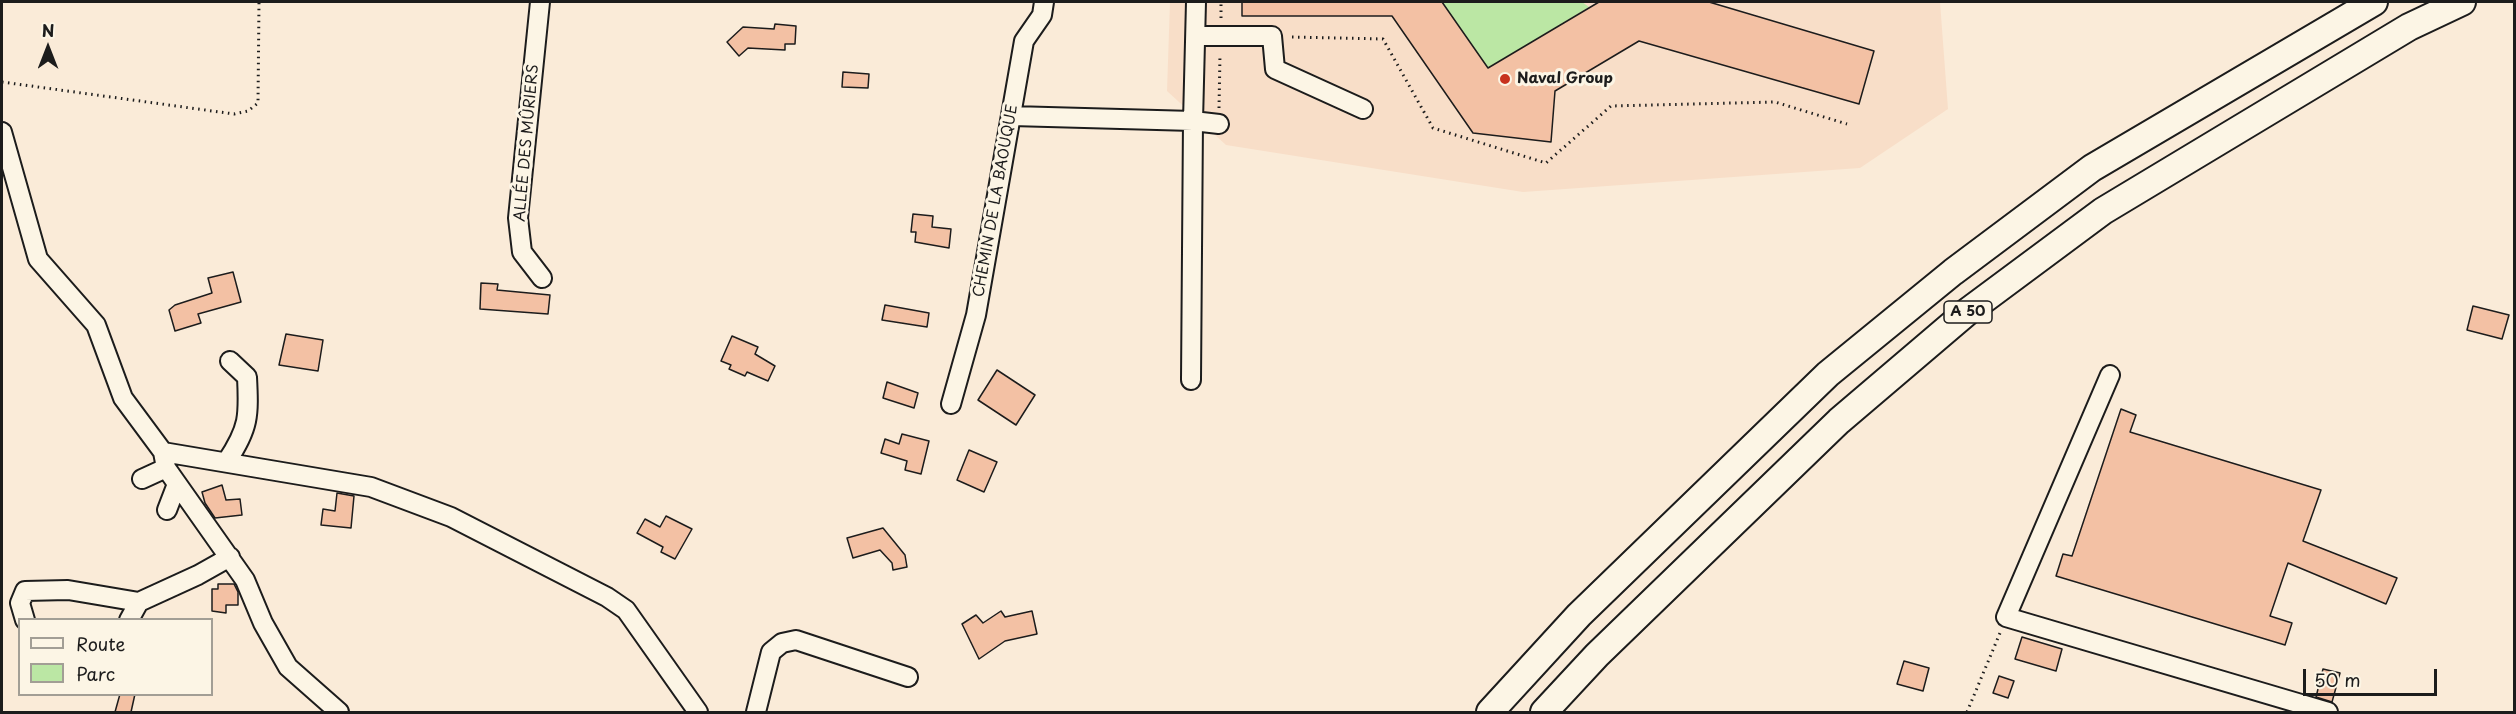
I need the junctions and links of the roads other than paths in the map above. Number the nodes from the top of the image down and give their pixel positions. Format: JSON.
{"nodes":[{"id":1,"x":540,"y":2,"type":"edge"},
{"id":2,"x":1044,"y":2,"type":"edge"},
{"id":3,"x":1196,"y":2,"type":"edge"},
{"id":4,"x":2374,"y":2,"type":"edge"},
{"id":5,"x":2462,"y":2,"type":"edge"},
{"id":6,"x":1196,"y":36,"type":"junction"},
{"id":7,"x":1363,"y":109,"type":"dead end"},
{"id":8,"x":1012,"y":116,"type":"junction"},
{"id":9,"x":1193,"y":121,"type":"junction"},
{"id":10,"x":1219,"y":124,"type":"road end"},
{"id":11,"x":2,"y":132,"type":"edge"},
{"id":12,"x":543,"y":278,"type":"dead end"},
{"id":13,"x":230,"y":361,"type":"dead end"},
{"id":14,"x":2110,"y":375,"type":"dead end"},
{"id":15,"x":1191,"y":380,"type":"dead end"},
{"id":16,"x":951,"y":404,"type":"dead end"},
{"id":17,"x":165,"y":460,"type":"junction"},
{"id":18,"x":226,"y":461,"type":"junction"},
{"id":19,"x":142,"y":479,"type":"dead end"},
{"id":20,"x":177,"y":484,"type":"junction"},
{"id":21,"x":167,"y":510,"type":"dead end"},
{"id":22,"x":230,"y":557,"type":"junction"},
{"id":23,"x":139,"y":602,"type":"junction"},
{"id":24,"x":24,"y":618,"type":"edge"},
{"id":25,"x":130,"y":618,"type":"edge"},
{"id":26,"x":908,"y":677,"type":"dead end"},
{"id":27,"x":339,"y":712,"type":"edge"},
{"id":28,"x":698,"y":712,"type":"edge"},
{"id":29,"x":756,"y":712,"type":"edge"},
{"id":30,"x":1490,"y":712,"type":"edge"},
{"id":31,"x":1544,"y":712,"type":"edge"},
{"id":32,"x":2328,"y":712,"type":"edge"}],
"edges":[{"from":1,"to":12,"type":"street","name":"ALLÉE DES MÛRIERS"},
{"from":2,"to":8,"type":"street","name":"CHEMIN DE LA BAOUQUE"},
{"from":3,"to":6,"type":"street"},
{"from":4,"to":30,"type":"highway","number":"A 50"},
{"from":5,"to":31,"type":"highway","number":"A 50"},
{"from":6,"to":7,"type":"street"},
{"from":6,"to":9,"type":"street"},
{"from":8,"to":9,"type":"street"},
{"from":8,"to":16,"type":"street","name":"CHEMIN DE LA BAOUQUE"},
{"from":9,"to":10,"type":"street"},
{"from":9,"to":15,"type":"street"},
{"from":11,"to":17,"type":"street"},
{"from":13,"to":18,"type":"street"},
{"from":14,"to":32,"type":"street"},
{"from":17,"to":18,"type":"street"},
{"from":17,"to":19,"type":"street"},
{"from":17,"to":20,"type":"street"},
{"from":18,"to":28,"type":"street"},
{"from":20,"to":21,"type":"street"},
{"from":20,"to":22,"type":"street"},
{"from":22,"to":23,"type":"street"},
{"from":22,"to":27,"type":"street"},
{"from":23,"to":24,"type":"street"},
{"from":23,"to":25,"type":"street"},
{"from":26,"to":29,"type":"street"}]}
